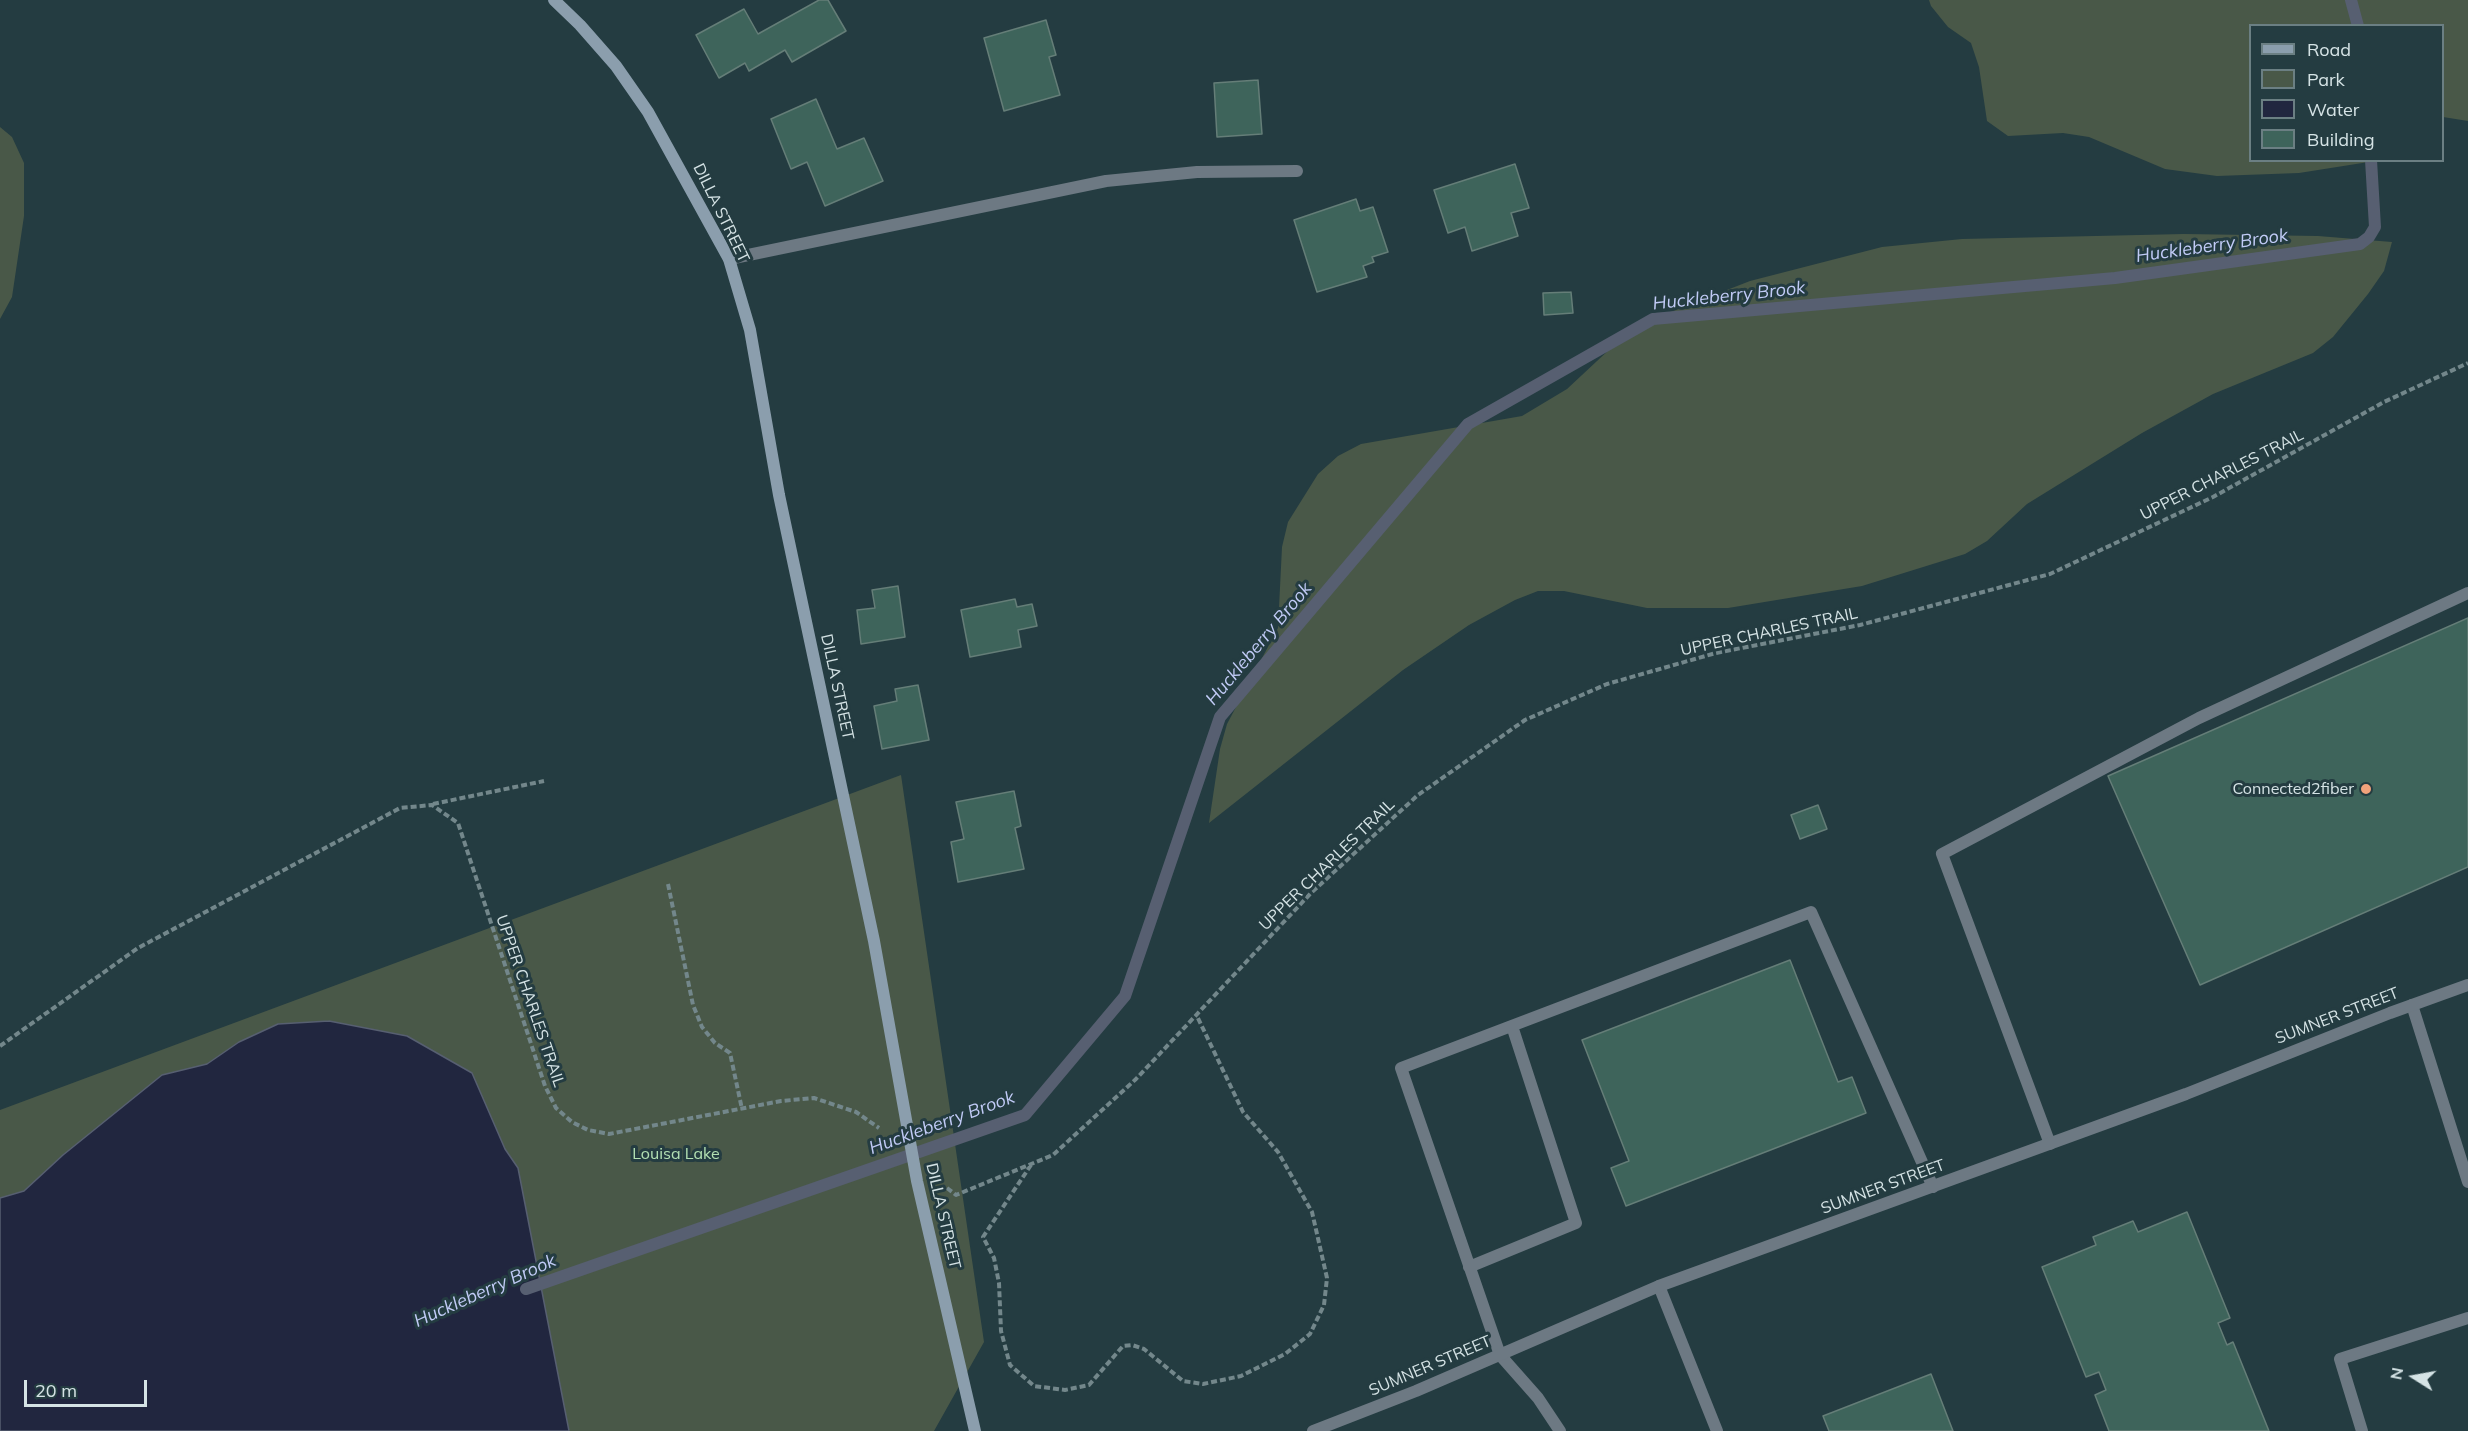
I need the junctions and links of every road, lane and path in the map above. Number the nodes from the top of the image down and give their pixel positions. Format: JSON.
{"nodes":[{"id":1,"x":554,"y":0,"type":"edge"},
{"id":2,"x":1297,"y":171,"type":"dead end"},
{"id":3,"x":729,"y":259,"type":"junction"},
{"id":4,"x":2468,"y":363,"type":"edge"},
{"id":5,"x":2468,"y":593,"type":"edge"},
{"id":6,"x":544,"y":781,"type":"dead end"},
{"id":7,"x":432,"y":805,"type":"junction"},
{"id":8,"x":668,"y":884,"type":"dead end"},
{"id":9,"x":2468,"y":985,"type":"edge"},
{"id":10,"x":2412,"y":1005,"type":"junction"},
{"id":11,"x":1196,"y":1014,"type":"junction"},
{"id":12,"x":1512,"y":1026,"type":"junction"},
{"id":13,"x":0,"y":1046,"type":"edge"},
{"id":14,"x":742,"y":1109,"type":"junction"},
{"id":15,"x":870,"y":1121,"type":"dead end"},
{"id":16,"x":2050,"y":1144,"type":"junction"},
{"id":17,"x":1031,"y":1165,"type":"junction"},
{"id":18,"x":2468,"y":1182,"type":"edge"},
{"id":19,"x":1933,"y":1186,"type":"junction"},
{"id":20,"x":956,"y":1196,"type":"dead end"},
{"id":21,"x":1469,"y":1267,"type":"junction"},
{"id":22,"x":1659,"y":1286,"type":"junction"},
{"id":23,"x":2468,"y":1318,"type":"edge"},
{"id":24,"x":1500,"y":1355,"type":"junction"},
{"id":25,"x":975,"y":1431,"type":"edge"},
{"id":26,"x":1314,"y":1431,"type":"edge"},
{"id":27,"x":1560,"y":1431,"type":"edge"},
{"id":28,"x":1717,"y":1431,"type":"edge"},
{"id":29,"x":2362,"y":1431,"type":"edge"}],
"edges":[{"from":1,"to":3,"type":"main road","name":"DILLA STREET"},
{"from":2,"to":3,"type":"street"},
{"from":3,"to":25,"type":"main road","name":"DILLA STREET"},
{"from":4,"to":11,"type":"path","name":"UPPER CHARLES TRAIL"},
{"from":5,"to":16,"type":"street"},
{"from":6,"to":7,"type":"path"},
{"from":7,"to":13,"type":"path"},
{"from":7,"to":14,"type":"path","name":"UPPER CHARLES TRAIL"},
{"from":8,"to":14,"type":"path"},
{"from":9,"to":10,"type":"street","name":"SUMNER STREET"},
{"from":10,"to":16,"type":"street","name":"SUMNER STREET"},
{"from":10,"to":18,"type":"street"},
{"from":11,"to":17,"type":"path","name":"UPPER CHARLES TRAIL"},
{"from":11,"to":17,"type":"path"},
{"from":12,"to":19,"type":"street"},
{"from":12,"to":21,"type":"street"},
{"from":12,"to":21,"type":"street"},
{"from":14,"to":15,"type":"path","name":"UPPER CHARLES TRAIL"},
{"from":16,"to":19,"type":"street","name":"SUMNER STREET"},
{"from":17,"to":20,"type":"path","name":"UPPER CHARLES TRAIL"},
{"from":19,"to":22,"type":"street","name":"SUMNER STREET"},
{"from":21,"to":24,"type":"street"},
{"from":22,"to":24,"type":"street","name":"SUMNER STREET"},
{"from":22,"to":28,"type":"street"},
{"from":23,"to":29,"type":"street"},
{"from":24,"to":26,"type":"street","name":"SUMNER STREET"},
{"from":24,"to":27,"type":"street"}]}
